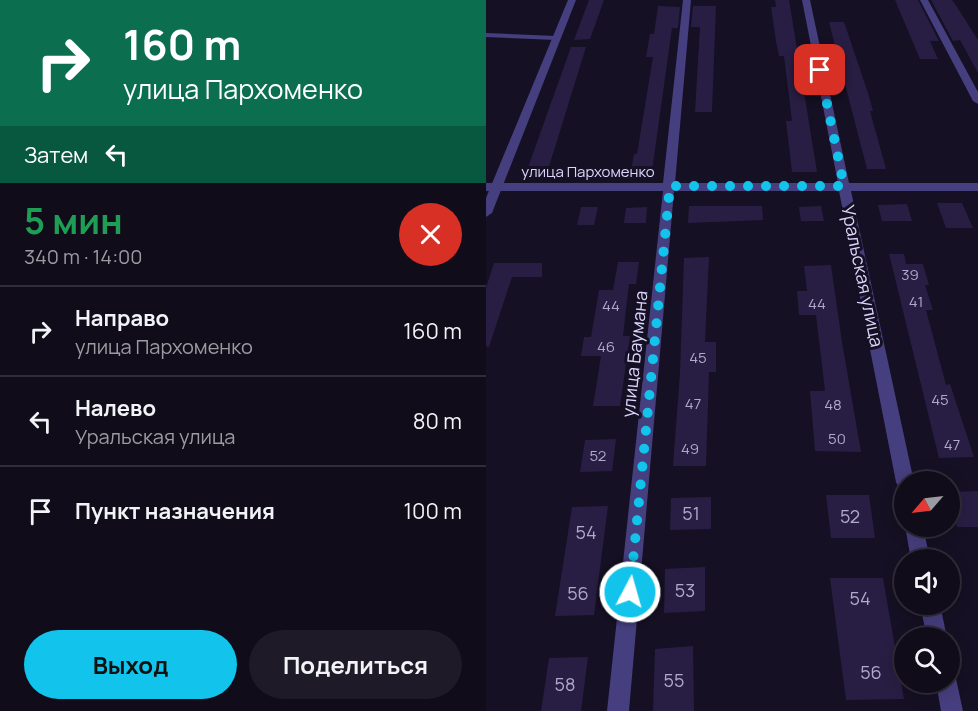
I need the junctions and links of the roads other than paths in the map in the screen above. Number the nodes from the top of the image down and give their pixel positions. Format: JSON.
{"nodes":[{"id":1,"x":572,"y":0,"type":"edge"},
{"id":2,"x":687,"y":0,"type":"edge"},
{"id":3,"x":806,"y":0,"type":"edge"},
{"id":4,"x":924,"y":0,"type":"edge"},
{"id":5,"x":486,"y":35,"type":"edge"},
{"id":6,"x":556,"y":38,"type":"junction"},
{"id":7,"x":978,"y":101,"type":"edge"},
{"id":8,"x":670,"y":186,"type":"junction"},
{"id":9,"x":844,"y":186,"type":"junction"},
{"id":10,"x":491,"y":187,"type":"edge"},
{"id":11,"x":978,"y":187,"type":"edge"},
{"id":12,"x":486,"y":213,"type":"edge"},
{"id":13,"x":903,"y":471,"type":"edge"},
{"id":14,"x":948,"y":693,"type":"edge"},
{"id":15,"x":618,"y":711,"type":"edge"},
{"id":16,"x":952,"y":711,"type":"edge"}],
"edges":[{"from":1,"to":6,"type":"street"},
{"from":2,"to":8,"type":"street","name":"улица Баумана"},
{"from":3,"to":9,"type":"street","name":"Уральская улица"},
{"from":4,"to":7,"type":"street"},
{"from":5,"to":6,"type":"lane"},
{"from":6,"to":10,"type":"street"},
{"from":8,"to":9,"type":"street","name":"улица Пархоменко"},
{"from":8,"to":10,"type":"street","name":"улица Пархоменко"},
{"from":8,"to":15,"type":"street","name":"улица Баумана"},
{"from":9,"to":11,"type":"street","name":"улица Пархоменко"},
{"from":9,"to":13,"type":"street","name":"Уральская улица"},
{"from":10,"to":12,"type":"street"},
{"from":14,"to":16,"type":"street"}]}
